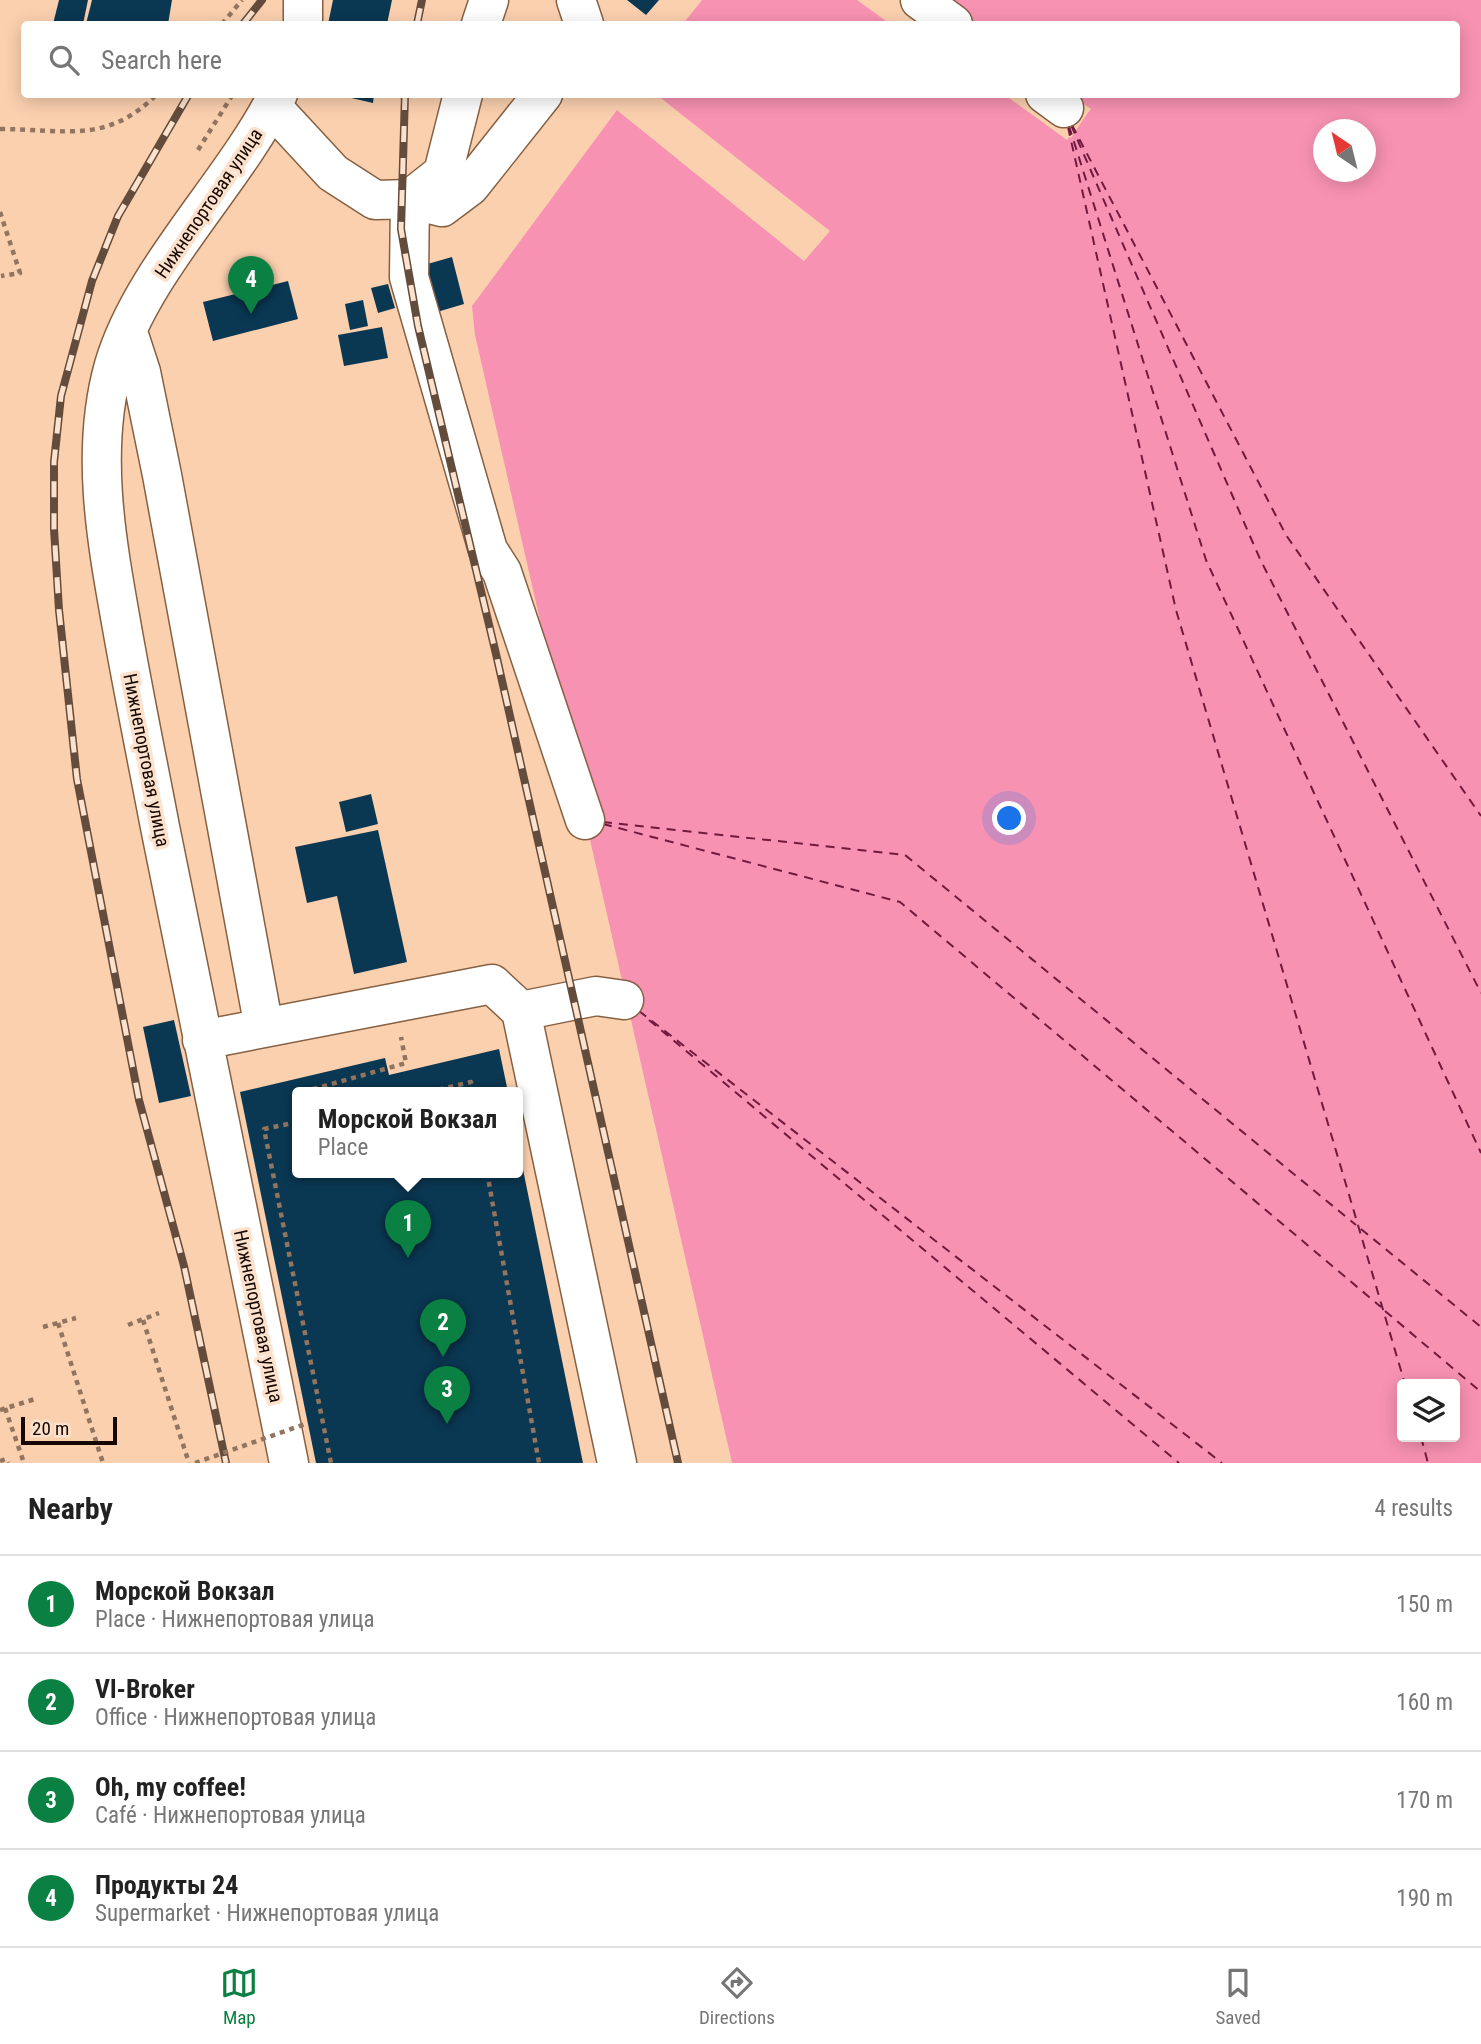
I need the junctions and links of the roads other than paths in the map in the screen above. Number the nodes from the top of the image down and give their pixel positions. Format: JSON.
{"nodes":[{"id":1,"x":303,"y":0,"type":"edge"},
{"id":2,"x":489,"y":0,"type":"edge"},
{"id":3,"x":576,"y":0,"type":"edge"},
{"id":4,"x":920,"y":0,"type":"edge"},
{"id":5,"x":303,"y":21,"type":"edge"},
{"id":6,"x":482,"y":21,"type":"edge"},
{"id":7,"x":583,"y":21,"type":"edge"},
{"id":8,"x":949,"y":21,"type":"edge"},
{"id":9,"x":462,"y":98,"type":"edge"},
{"id":10,"x":540,"y":98,"type":"edge"},
{"id":11,"x":275,"y":101,"type":"edge"},
{"id":12,"x":410,"y":199,"type":"junction"},
{"id":13,"x":128,"y":332,"type":"junction"},
{"id":14,"x":585,"y":820,"type":"dead end"},
{"id":15,"x":624,"y":1000,"type":"dead end"},
{"id":16,"x":522,"y":1011,"type":"junction"},
{"id":17,"x":264,"y":1028,"type":"junction"},
{"id":18,"x":202,"y":1040,"type":"junction"},
{"id":19,"x":289,"y":1463,"type":"edge"},
{"id":20,"x":617,"y":1463,"type":"edge"}],
"edges":[{"from":1,"to":5,"type":"street"},
{"from":2,"to":6,"type":"street"},
{"from":3,"to":7,"type":"street"},
{"from":4,"to":8,"type":"street"},
{"from":9,"to":12,"type":"street"},
{"from":10,"to":12,"type":"street"},
{"from":11,"to":12,"type":"street"},
{"from":11,"to":13,"type":"street","name":"Нижнепортовая улица"},
{"from":12,"to":14,"type":"street"},
{"from":13,"to":17,"type":"street"},
{"from":13,"to":18,"type":"street","name":"Нижнепортовая улица"},
{"from":15,"to":16,"type":"street"},
{"from":16,"to":17,"type":"street"},
{"from":16,"to":20,"type":"street"},
{"from":17,"to":18,"type":"street"},
{"from":18,"to":19,"type":"street","name":"Нижнепортовая улица"}]}
